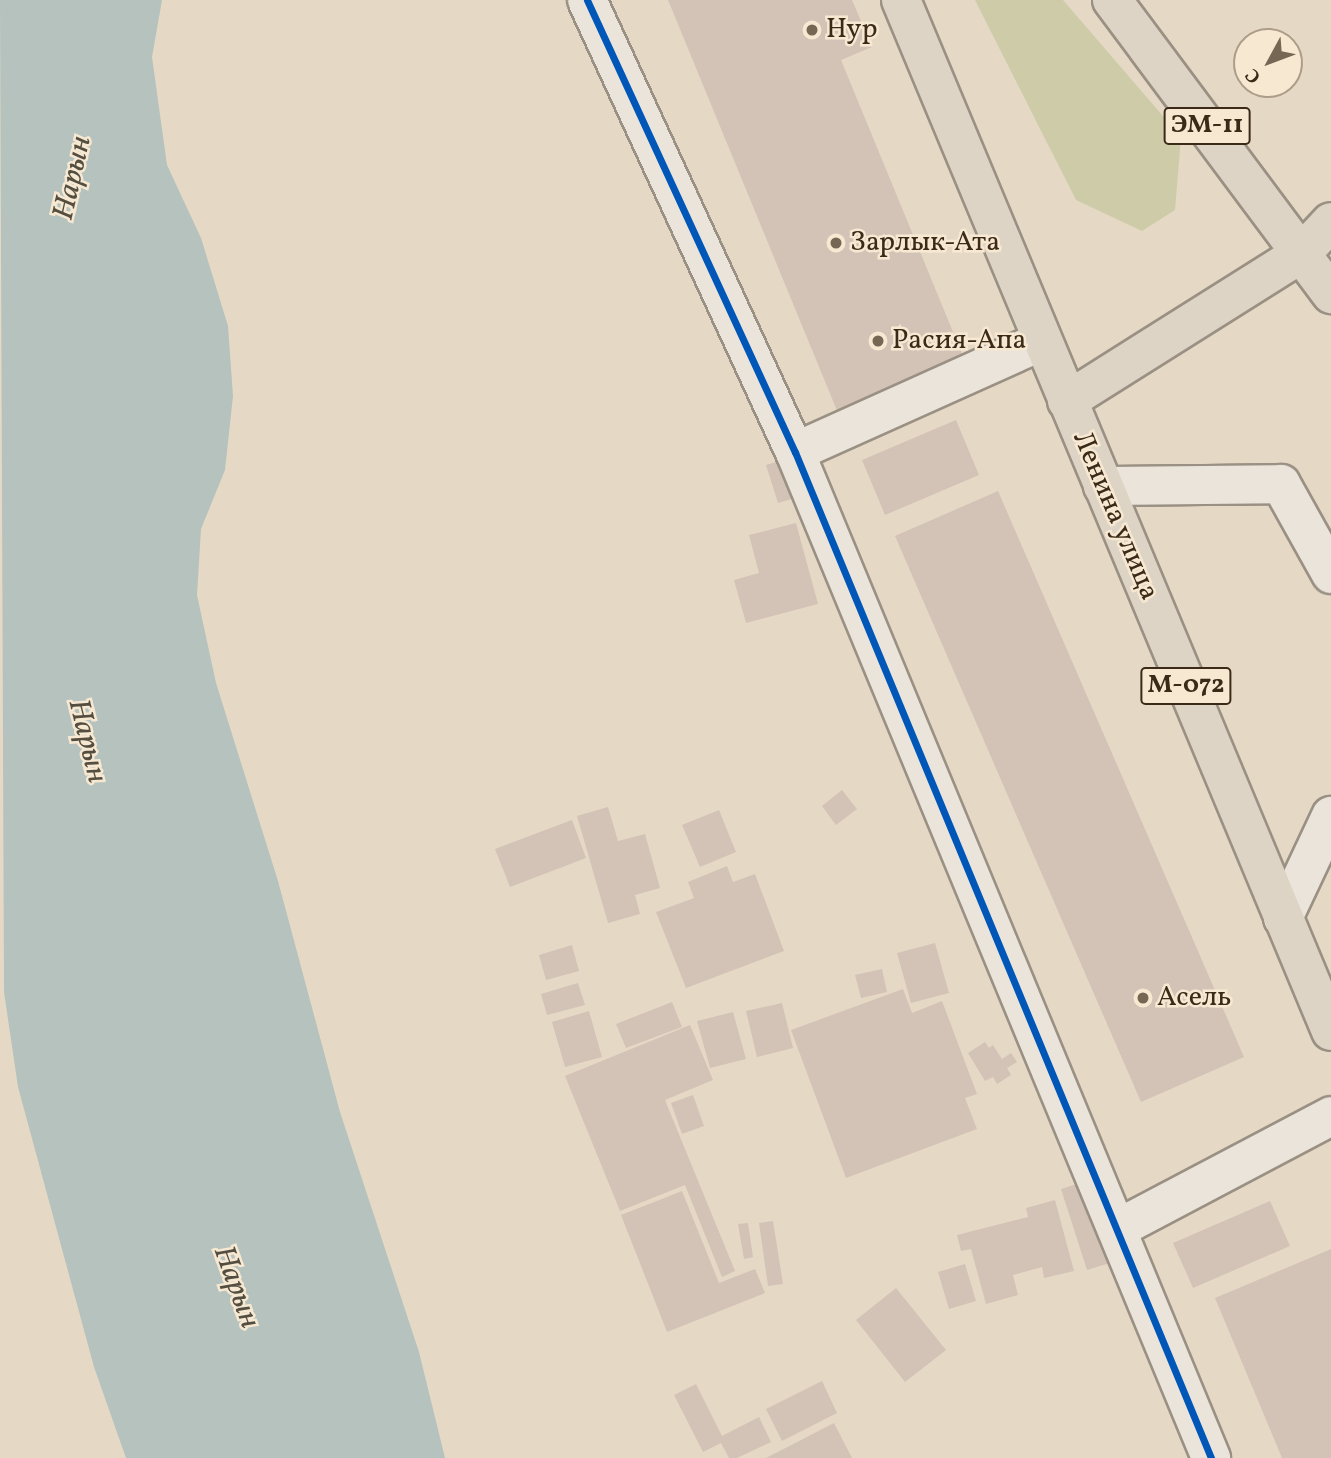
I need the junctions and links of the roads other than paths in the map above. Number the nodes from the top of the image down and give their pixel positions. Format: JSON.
{"nodes":[{"id":1,"x":587,"y":0,"type":"edge"},
{"id":2,"x":901,"y":0,"type":"edge"},
{"id":3,"x":1112,"y":0,"type":"edge"},
{"id":4,"x":1331,"y":222,"type":"edge"},
{"id":5,"x":1301,"y":253,"type":"junction"},
{"id":6,"x":1331,"y":294,"type":"edge"},
{"id":7,"x":1042,"y":341,"type":"junction"},
{"id":8,"x":1067,"y":401,"type":"junction"},
{"id":9,"x":795,"y":452,"type":"junction"},
{"id":10,"x":1103,"y":486,"type":"junction"},
{"id":11,"x":1331,"y":574,"type":"edge"},
{"id":12,"x":1331,"y":816,"type":"edge"},
{"id":13,"x":1283,"y":918,"type":"junction"},
{"id":14,"x":1331,"y":1031,"type":"edge"},
{"id":15,"x":1331,"y":1116,"type":"edge"},
{"id":16,"x":1117,"y":1229,"type":"junction"},
{"id":17,"x":1211,"y":1458,"type":"edge"}],
"edges":[{"from":1,"to":9,"type":"street"},
{"from":2,"to":7,"type":"main road","name":"Ленина улица","number":"М-072"},
{"from":3,"to":5,"type":"main road","number":"ЭМ-11"},
{"from":4,"to":5,"type":"main road"},
{"from":5,"to":6,"type":"main road","number":"ЭМ-11"},
{"from":5,"to":8,"type":"main road"},
{"from":7,"to":8,"type":"main road","name":"Ленина улица","number":"М-072"},
{"from":7,"to":9,"type":"street"},
{"from":8,"to":10,"type":"main road","name":"Ленина улица","number":"М-072"},
{"from":9,"to":16,"type":"street"},
{"from":10,"to":11,"type":"street"},
{"from":10,"to":13,"type":"main road","name":"Ленина улица","number":"М-072"},
{"from":12,"to":13,"type":"street"},
{"from":13,"to":14,"type":"main road","name":"Ленина улица","number":"М-072"},
{"from":15,"to":16,"type":"street"},
{"from":16,"to":17,"type":"street"}]}
